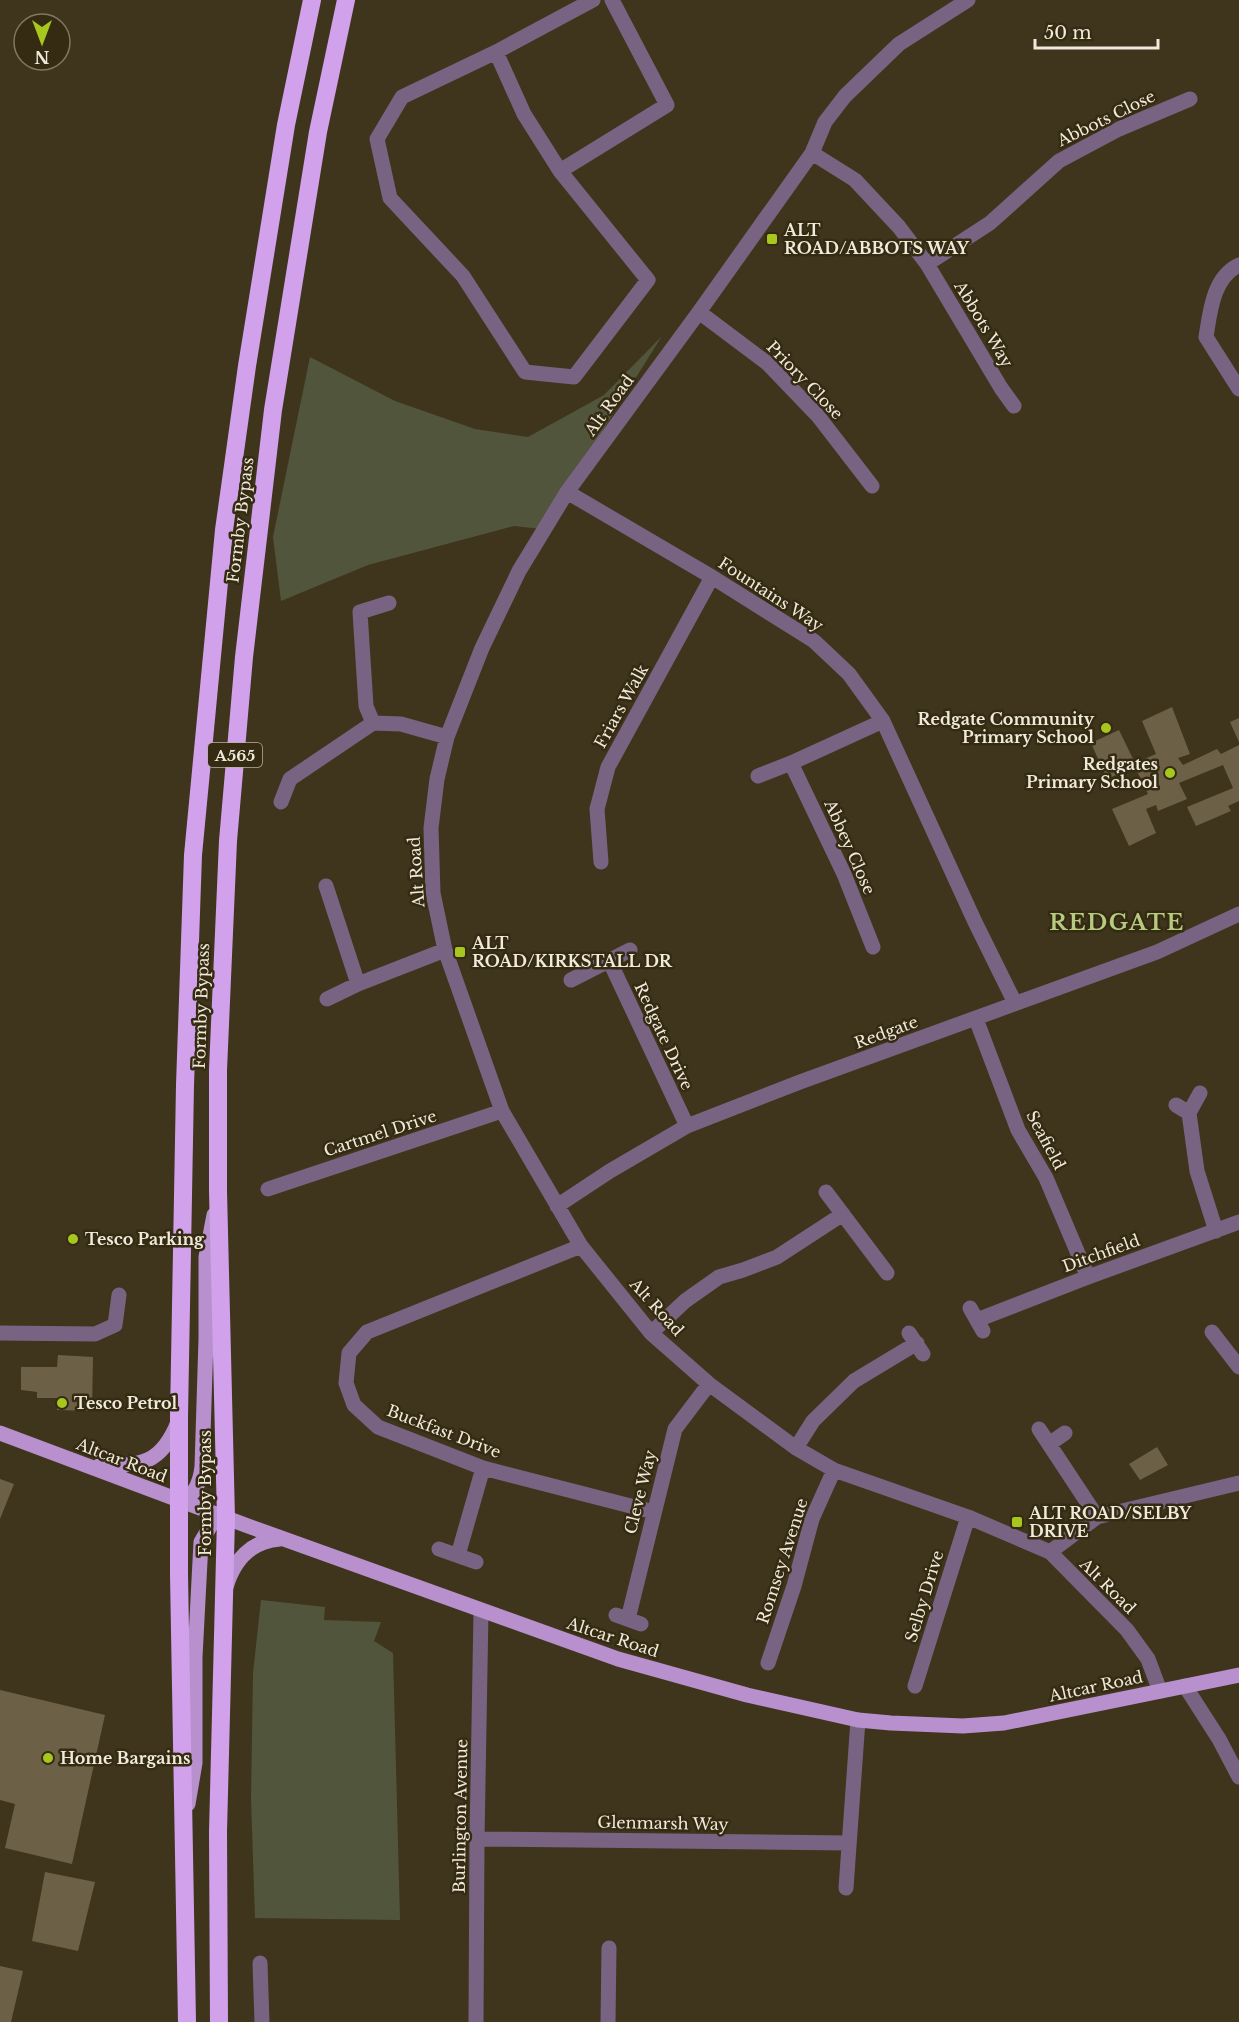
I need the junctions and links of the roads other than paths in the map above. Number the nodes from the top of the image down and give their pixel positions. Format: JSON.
{"nodes":[{"id":1,"x":312,"y":0,"type":"edge"},
{"id":2,"x":346,"y":0,"type":"edge"},
{"id":3,"x":593,"y":0,"type":"edge"},
{"id":4,"x":612,"y":0,"type":"edge"},
{"id":5,"x":968,"y":0,"type":"edge"},
{"id":6,"x":496,"y":52,"type":"junction"},
{"id":7,"x":1190,"y":99,"type":"dead end"},
{"id":8,"x":812,"y":153,"type":"junction"},
{"id":9,"x":560,"y":171,"type":"junction"},
{"id":10,"x":927,"y":264,"type":"junction"},
{"id":11,"x":1239,"y":265,"type":"edge"},
{"id":12,"x":699,"y":312,"type":"junction"},
{"id":13,"x":1015,"y":380,"type":"dead end"},
{"id":14,"x":1001,"y":388,"type":"junction"},
{"id":15,"x":1239,"y":390,"type":"edge"},
{"id":16,"x":1014,"y":405,"type":"dead end"},
{"id":17,"x":872,"y":486,"type":"dead end"},
{"id":18,"x":567,"y":492,"type":"junction"},
{"id":19,"x":712,"y":577,"type":"junction"},
{"id":20,"x":388,"y":603,"type":"dead end"},
{"id":21,"x":883,"y":721,"type":"junction"},
{"id":22,"x":373,"y":723,"type":"junction"},
{"id":23,"x":447,"y":737,"type":"junction"},
{"id":24,"x":791,"y":763,"type":"junction"},
{"id":25,"x":758,"y":776,"type":"dead end"},
{"id":26,"x":281,"y":802,"type":"dead end"},
{"id":27,"x":601,"y":862,"type":"dead end"},
{"id":28,"x":326,"y":886,"type":"dead end"},
{"id":29,"x":1239,"y":914,"type":"edge"},
{"id":30,"x":873,"y":947,"type":"dead end"},
{"id":31,"x":445,"y":950,"type":"junction"},
{"id":32,"x":630,"y":950,"type":"dead end"},
{"id":33,"x":610,"y":962,"type":"junction"},
{"id":34,"x":571,"y":980,"type":"dead end"},
{"id":35,"x":358,"y":984,"type":"junction"},
{"id":36,"x":327,"y":999,"type":"dead end"},
{"id":37,"x":1015,"y":1003,"type":"junction"},
{"id":38,"x":976,"y":1019,"type":"junction"},
{"id":39,"x":1200,"y":1093,"type":"dead end"},
{"id":40,"x":1176,"y":1105,"type":"dead end"},
{"id":41,"x":502,"y":1111,"type":"junction"},
{"id":42,"x":1189,"y":1113,"type":"junction"},
{"id":43,"x":687,"y":1126,"type":"junction"},
{"id":44,"x":268,"y":1189,"type":"dead end"},
{"id":45,"x":218,"y":1191,"type":"junction"},
{"id":46,"x":826,"y":1192,"type":"dead end"},
{"id":47,"x":557,"y":1206,"type":"junction"},
{"id":48,"x":843,"y":1214,"type":"junction"},
{"id":49,"x":1239,"y":1222,"type":"edge"},
{"id":50,"x":1216,"y":1231,"type":"junction"},
{"id":51,"x":581,"y":1246,"type":"junction"},
{"id":52,"x":887,"y":1273,"type":"dead end"},
{"id":53,"x":1088,"y":1277,"type":"junction"},
{"id":54,"x":118,"y":1295,"type":"dead end"},
{"id":55,"x":976,"y":1320,"type":"dead end"},
{"id":56,"x":1212,"y":1332,"type":"dead end"},
{"id":57,"x":0,"y":1333,"type":"edge"},
{"id":58,"x":651,"y":1333,"type":"junction"},
{"id":59,"x":916,"y":1343,"type":"dead end"},
{"id":60,"x":1234,"y":1349,"type":"edge"},
{"id":61,"x":1239,"y":1367,"type":"edge"},
{"id":62,"x":709,"y":1384,"type":"junction"},
{"id":63,"x":179,"y":1416,"type":"junction"},
{"id":64,"x":1039,"y":1429,"type":"dead end"},
{"id":65,"x":0,"y":1433,"type":"edge"},
{"id":66,"x":1065,"y":1433,"type":"dead end"},
{"id":67,"x":1049,"y":1444,"type":"junction"},
{"id":68,"x":796,"y":1448,"type":"junction"},
{"id":69,"x":87,"y":1466,"type":"junction"},
{"id":70,"x":483,"y":1468,"type":"junction"},
{"id":71,"x":834,"y":1470,"type":"junction"},
{"id":72,"x":1239,"y":1483,"type":"edge"},
{"id":73,"x":179,"y":1501,"type":"junction"},
{"id":74,"x":654,"y":1512,"type":"junction"},
{"id":75,"x":1097,"y":1517,"type":"junction"},
{"id":76,"x":225,"y":1518,"type":"junction"},
{"id":77,"x":968,"y":1518,"type":"junction"},
{"id":78,"x":283,"y":1539,"type":"junction"},
{"id":79,"x":439,"y":1549,"type":"dead end"},
{"id":80,"x":1050,"y":1552,"type":"junction"},
{"id":81,"x":458,"y":1555,"type":"junction"},
{"id":82,"x":476,"y":1562,"type":"dead end"},
{"id":83,"x":224,"y":1597,"type":"junction"},
{"id":84,"x":481,"y":1611,"type":"junction"},
{"id":85,"x":628,"y":1620,"type":"dead end"},
{"id":86,"x":768,"y":1663,"type":"dead end"},
{"id":87,"x":1239,"y":1675,"type":"edge"},
{"id":88,"x":915,"y":1686,"type":"dead end"},
{"id":89,"x":1185,"y":1686,"type":"junction"},
{"id":90,"x":1160,"y":1691,"type":"junction"},
{"id":91,"x":858,"y":1719,"type":"junction"},
{"id":92,"x":1239,"y":1777,"type":"edge"},
{"id":93,"x":184,"y":1830,"type":"junction"},
{"id":94,"x":477,"y":1839,"type":"junction"},
{"id":95,"x":849,"y":1843,"type":"junction"},
{"id":96,"x":846,"y":1888,"type":"dead end"},
{"id":97,"x":609,"y":1948,"type":"dead end"},
{"id":98,"x":260,"y":1963,"type":"dead end"},
{"id":99,"x":187,"y":2022,"type":"edge"},
{"id":100,"x":219,"y":2022,"type":"edge"},
{"id":101,"x":262,"y":2022,"type":"edge"},
{"id":102,"x":476,"y":2022,"type":"edge"},
{"id":103,"x":609,"y":2022,"type":"edge"}],
"edges":[{"from":1,"to":63,"type":"highway","name":"Formby Bypass","number":"A565"},
{"from":2,"to":45,"type":"highway","name":"Formby Bypass","number":"A565"},
{"from":3,"to":6,"type":"street"},
{"from":4,"to":9,"type":"street"},
{"from":5,"to":8,"type":"street","name":"Alt Road"},
{"from":6,"to":9,"type":"street"},
{"from":6,"to":9,"type":"street"},
{"from":7,"to":10,"type":"street","name":"Abbots Close"},
{"from":8,"to":10,"type":"street","name":"Abbots Way"},
{"from":8,"to":12,"type":"street","name":"Alt Road"},
{"from":10,"to":14,"type":"street","name":"Abbots Way"},
{"from":11,"to":15,"type":"street"},
{"from":12,"to":17,"type":"street","name":"Priory Close"},
{"from":12,"to":18,"type":"street","name":"Alt Road"},
{"from":13,"to":14,"type":"street","name":"Abbots Way"},
{"from":14,"to":16,"type":"street","name":"Abbots Way"},
{"from":18,"to":19,"type":"street","name":"Fountains Way"},
{"from":18,"to":23,"type":"street","name":"Alt Road"},
{"from":19,"to":21,"type":"street","name":"Fountains Way"},
{"from":19,"to":27,"type":"street","name":"Friars Walk"},
{"from":20,"to":22,"type":"street"},
{"from":21,"to":24,"type":"street"},
{"from":21,"to":37,"type":"street","name":"Fountains Way"},
{"from":22,"to":23,"type":"street"},
{"from":22,"to":26,"type":"street"},
{"from":23,"to":31,"type":"street","name":"Alt Road"},
{"from":24,"to":25,"type":"street"},
{"from":24,"to":30,"type":"street","name":"Abbey Close"},
{"from":28,"to":35,"type":"street"},
{"from":29,"to":37,"type":"street","name":"Redgate"},
{"from":31,"to":35,"type":"street"},
{"from":31,"to":41,"type":"street","name":"Alt Road"},
{"from":32,"to":33,"type":"street"},
{"from":33,"to":34,"type":"street"},
{"from":33,"to":43,"type":"street","name":"Redgate Drive"},
{"from":35,"to":36,"type":"street"},
{"from":37,"to":38,"type":"street","name":"Redgate"},
{"from":38,"to":43,"type":"street","name":"Redgate"},
{"from":38,"to":53,"type":"street","name":"Seafield"},
{"from":39,"to":42,"type":"street"},
{"from":40,"to":42,"type":"street"},
{"from":41,"to":44,"type":"street","name":"Cartmel Drive"},
{"from":41,"to":47,"type":"street","name":"Alt Road"},
{"from":42,"to":50,"type":"street"},
{"from":43,"to":47,"type":"street","name":"Redgate"},
{"from":45,"to":73,"type":"main road"},
{"from":45,"to":76,"type":"highway","name":"Formby Bypass","number":"A565"},
{"from":46,"to":48,"type":"street"},
{"from":47,"to":51,"type":"street","name":"Alt Road"},
{"from":48,"to":52,"type":"street"},
{"from":48,"to":58,"type":"street"},
{"from":49,"to":50,"type":"street","name":"Ditchfield"},
{"from":50,"to":53,"type":"street","name":"Ditchfield"},
{"from":51,"to":58,"type":"street","name":"Alt Road"},
{"from":51,"to":70,"type":"street","name":"Buckfast Drive"},
{"from":53,"to":55,"type":"street","name":"Ditchfield"},
{"from":54,"to":57,"type":"street"},
{"from":56,"to":60,"type":"street"},
{"from":58,"to":62,"type":"street","name":"Alt Road"},
{"from":59,"to":68,"type":"street"},
{"from":60,"to":61,"type":"street"},
{"from":62,"to":68,"type":"street","name":"Alt Road"},
{"from":62,"to":74,"type":"street","name":"Cleve Way"},
{"from":63,"to":69,"type":"main road"},
{"from":63,"to":73,"type":"highway","name":"Formby Bypass","number":"A565"},
{"from":64,"to":67,"type":"street"},
{"from":65,"to":69,"type":"main road","name":"Altcar Road"},
{"from":66,"to":67,"type":"street"},
{"from":67,"to":75,"type":"street"},
{"from":68,"to":71,"type":"street","name":"Alt Road"},
{"from":69,"to":73,"type":"main road","name":"Altcar Road"},
{"from":70,"to":74,"type":"street","name":"Buckfast Drive"},
{"from":70,"to":81,"type":"street"},
{"from":71,"to":77,"type":"street","name":"Alt Road"},
{"from":71,"to":86,"type":"street","name":"Romsey Avenue"},
{"from":72,"to":75,"type":"street"},
{"from":73,"to":76,"type":"main road","name":"Altcar Road"},
{"from":73,"to":93,"type":"highway","name":"Formby Bypass","number":"A565"},
{"from":74,"to":85,"type":"street","name":"Cleve Way"},
{"from":75,"to":80,"type":"street"},
{"from":76,"to":78,"type":"main road","name":"Altcar Road"},
{"from":76,"to":83,"type":"highway","name":"Formby Bypass","number":"A565"},
{"from":76,"to":93,"type":"main road"},
{"from":77,"to":80,"type":"street","name":"Alt Road"},
{"from":77,"to":88,"type":"street","name":"Selby Drive"},
{"from":78,"to":83,"type":"main road"},
{"from":78,"to":84,"type":"main road","name":"Altcar Road"},
{"from":79,"to":81,"type":"street"},
{"from":80,"to":90,"type":"street","name":"Alt Road"},
{"from":81,"to":82,"type":"street"},
{"from":83,"to":100,"type":"highway","name":"Formby Bypass","number":"A565"},
{"from":84,"to":91,"type":"main road","name":"Altcar Road"},
{"from":84,"to":94,"type":"street","name":"Burlington Avenue"},
{"from":87,"to":89,"type":"main road","name":"Altcar Road"},
{"from":89,"to":90,"type":"main road","name":"Altcar Road"},
{"from":89,"to":92,"type":"street"},
{"from":90,"to":91,"type":"main road","name":"Altcar Road"},
{"from":91,"to":95,"type":"street"},
{"from":93,"to":99,"type":"highway","name":"Formby Bypass","number":"A565"},
{"from":94,"to":95,"type":"street","name":"Glenmarsh Way"},
{"from":94,"to":102,"type":"street","name":"Burlington Avenue"},
{"from":95,"to":96,"type":"street"},
{"from":97,"to":103,"type":"street"},
{"from":98,"to":101,"type":"street"}]}
